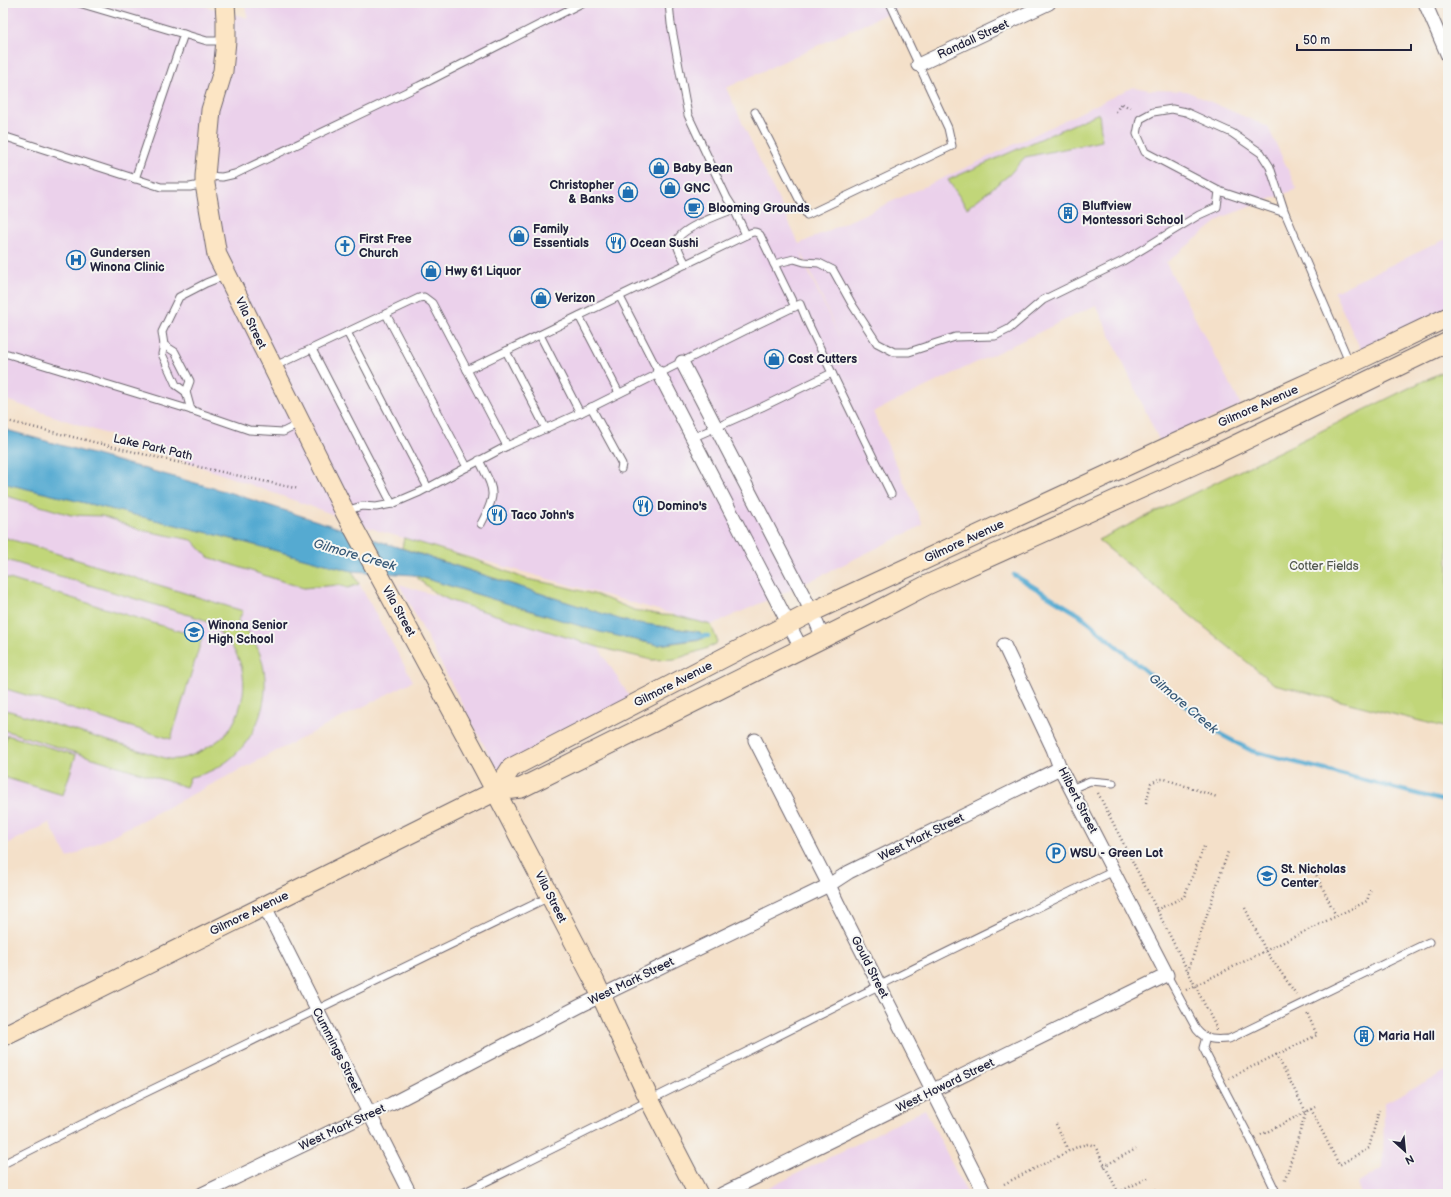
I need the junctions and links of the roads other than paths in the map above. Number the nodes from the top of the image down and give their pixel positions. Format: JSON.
{"nodes":[{"id":1,"x":79,"y":3,"type":"edge"},
{"id":2,"x":225,"y":3,"type":"edge"},
{"id":3,"x":582,"y":3,"type":"edge"},
{"id":4,"x":669,"y":3,"type":"edge"},
{"id":5,"x":890,"y":3,"type":"edge"},
{"id":6,"x":1049,"y":3,"type":"edge"},
{"id":7,"x":1425,"y":3,"type":"edge"},
{"id":8,"x":184,"y":34,"type":"junction"},
{"id":9,"x":226,"y":41,"type":"junction"},
{"id":10,"x":1448,"y":56,"type":"edge"},
{"id":11,"x":918,"y":65,"type":"junction"},
{"id":12,"x":756,"y":112,"type":"dead end"},
{"id":13,"x":3,"y":136,"type":"edge"},
{"id":14,"x":136,"y":179,"type":"junction"},
{"id":15,"x":205,"y":180,"type":"junction"},
{"id":16,"x":1219,"y":191,"type":"junction"},
{"id":17,"x":734,"y":209,"type":"junction"},
{"id":18,"x":1285,"y":213,"type":"junction"},
{"id":19,"x":746,"y":235,"type":"junction"},
{"id":20,"x":686,"y":264,"type":"junction"},
{"id":21,"x":774,"y":264,"type":"junction"},
{"id":22,"x":226,"y":275,"type":"junction"},
{"id":23,"x":620,"y":297,"type":"junction"},
{"id":24,"x":795,"y":307,"type":"junction"},
{"id":25,"x":386,"y":314,"type":"junction"},
{"id":26,"x":579,"y":316,"type":"junction"},
{"id":27,"x":1448,"y":317,"type":"edge"},
{"id":28,"x":348,"y":332,"type":"junction"},
{"id":29,"x":540,"y":334,"type":"junction"},
{"id":30,"x":1448,"y":342,"type":"edge"},
{"id":31,"x":164,"y":345,"type":"junction"},
{"id":32,"x":312,"y":348,"type":"junction"},
{"id":33,"x":506,"y":351,"type":"junction"},
{"id":34,"x":3,"y":354,"type":"edge"},
{"id":35,"x":682,"y":362,"type":"junction"},
{"id":36,"x":1350,"y":364,"type":"junction"},
{"id":37,"x":272,"y":367,"type":"junction"},
{"id":38,"x":467,"y":370,"type":"junction"},
{"id":39,"x":659,"y":373,"type":"junction"},
{"id":40,"x":832,"y":373,"type":"junction"},
{"id":41,"x":186,"y":392,"type":"junction"},
{"id":42,"x":619,"y":393,"type":"junction"},
{"id":43,"x":591,"y":407,"type":"junction"},
{"id":44,"x":191,"y":410,"type":"junction"},
{"id":45,"x":580,"y":413,"type":"junction"},
{"id":46,"x":301,"y":422,"type":"junction"},
{"id":47,"x":716,"y":427,"type":"junction"},
{"id":48,"x":546,"y":429,"type":"junction"},
{"id":49,"x":692,"y":438,"type":"junction"},
{"id":50,"x":507,"y":446,"type":"junction"},
{"id":51,"x":479,"y":460,"type":"junction"},
{"id":52,"x":467,"y":467,"type":"junction"},
{"id":53,"x":621,"y":470,"type":"dead end"},
{"id":54,"x":428,"y":488,"type":"junction"},
{"id":55,"x":892,"y":494,"type":"dead end"},
{"id":56,"x":392,"y":504,"type":"junction"},
{"id":57,"x":345,"y":513,"type":"junction"},
{"id":58,"x":481,"y":524,"type":"dead end"},
{"id":59,"x":812,"y":612,"type":"junction"},
{"id":60,"x":789,"y":624,"type":"junction"},
{"id":61,"x":823,"y":638,"type":"junction"},
{"id":62,"x":1004,"y":645,"type":"dead end"},
{"id":63,"x":801,"y":648,"type":"junction"},
{"id":64,"x":754,"y":740,"type":"dead end"},
{"id":65,"x":1060,"y":768,"type":"junction"},
{"id":66,"x":1113,"y":783,"type":"dead end"},
{"id":67,"x":1071,"y":789,"type":"junction"},
{"id":68,"x":496,"y":791,"type":"junction"},
{"id":69,"x":1114,"y":871,"type":"junction"},
{"id":70,"x":830,"y":885,"type":"junction"},
{"id":71,"x":550,"y":896,"type":"junction"},
{"id":72,"x":264,"y":905,"type":"junction"},
{"id":73,"x":1429,"y":942,"type":"dead end"},
{"id":74,"x":1167,"y":975,"type":"junction"},
{"id":75,"x":879,"y":985,"type":"junction"},
{"id":76,"x":601,"y":995,"type":"junction"},
{"id":77,"x":317,"y":1010,"type":"junction"},
{"id":78,"x":3,"y":1036,"type":"edge"},
{"id":79,"x":1206,"y":1037,"type":"junction"},
{"id":80,"x":933,"y":1090,"type":"junction"},
{"id":81,"x":650,"y":1101,"type":"junction"},
{"id":82,"x":370,"y":1114,"type":"junction"},
{"id":83,"x":3,"y":1164,"type":"edge"},
{"id":84,"x":202,"y":1194,"type":"edge"},
{"id":85,"x":410,"y":1194,"type":"edge"},
{"id":86,"x":461,"y":1194,"type":"edge"},
{"id":87,"x":698,"y":1194,"type":"edge"},
{"id":88,"x":722,"y":1194,"type":"edge"},
{"id":89,"x":985,"y":1194,"type":"edge"},
{"id":90,"x":1277,"y":1194,"type":"edge"}],
"edges":[{"from":1,"to":8,"type":"lane"},
{"from":2,"to":9,"type":"street","name":"Vila Street"},
{"from":3,"to":15,"type":"lane"},
{"from":4,"to":17,"type":"lane"},
{"from":5,"to":11,"type":"lane"},
{"from":6,"to":11,"type":"street","name":"Randall Street"},
{"from":7,"to":10,"type":"street"},
{"from":8,"to":9,"type":"lane"},
{"from":8,"to":14,"type":"lane"},
{"from":9,"to":15,"type":"street","name":"Vila Street"},
{"from":11,"to":12,"type":"lane"},
{"from":13,"to":14,"type":"lane"},
{"from":14,"to":15,"type":"lane"},
{"from":15,"to":22,"type":"street","name":"Vila Street"},
{"from":16,"to":18,"type":"lane"},
{"from":16,"to":18,"type":"lane"},
{"from":16,"to":21,"type":"lane"},
{"from":17,"to":19,"type":"lane"},
{"from":17,"to":20,"type":"lane"},
{"from":18,"to":36,"type":"lane"},
{"from":19,"to":20,"type":"lane"},
{"from":19,"to":21,"type":"lane"},
{"from":20,"to":23,"type":"lane"},
{"from":21,"to":24,"type":"lane"},
{"from":22,"to":31,"type":"lane"},
{"from":22,"to":37,"type":"street","name":"Vila Street"},
{"from":23,"to":26,"type":"lane"},
{"from":23,"to":39,"type":"lane"},
{"from":24,"to":35,"type":"lane"},
{"from":24,"to":40,"type":"lane"},
{"from":25,"to":28,"type":"lane"},
{"from":25,"to":38,"type":"lane"},
{"from":25,"to":52,"type":"lane"},
{"from":26,"to":29,"type":"lane"},
{"from":26,"to":42,"type":"lane"},
{"from":27,"to":36,"type":"street","name":"Gilmore Avenue"},
{"from":28,"to":32,"type":"lane"},
{"from":28,"to":54,"type":"lane"},
{"from":29,"to":33,"type":"lane"},
{"from":29,"to":45,"type":"lane"},
{"from":30,"to":61,"type":"street","name":"Gilmore Avenue"},
{"from":31,"to":41,"type":"lane"},
{"from":31,"to":41,"type":"lane"},
{"from":32,"to":37,"type":"lane"},
{"from":32,"to":56,"type":"lane"},
{"from":33,"to":38,"type":"lane"},
{"from":33,"to":48,"type":"lane"},
{"from":34,"to":44,"type":"lane"},
{"from":35,"to":39,"type":"lane"},
{"from":35,"to":47,"type":"street"},
{"from":36,"to":59,"type":"street","name":"Gilmore Avenue"},
{"from":37,"to":46,"type":"street","name":"Vila Street"},
{"from":38,"to":50,"type":"lane"},
{"from":39,"to":42,"type":"lane"},
{"from":39,"to":49,"type":"street"},
{"from":40,"to":47,"type":"lane"},
{"from":40,"to":55,"type":"lane"},
{"from":41,"to":44,"type":"lane"},
{"from":42,"to":43,"type":"lane"},
{"from":43,"to":45,"type":"lane"},
{"from":43,"to":53,"type":"lane"},
{"from":44,"to":46,"type":"lane"},
{"from":45,"to":48,"type":"lane"},
{"from":46,"to":57,"type":"street","name":"Vila Street"},
{"from":47,"to":49,"type":"lane"},
{"from":47,"to":59,"type":"street"},
{"from":48,"to":50,"type":"lane"},
{"from":49,"to":60,"type":"street"},
{"from":50,"to":51,"type":"lane"},
{"from":51,"to":52,"type":"lane"},
{"from":51,"to":58,"type":"lane"},
{"from":52,"to":54,"type":"lane"},
{"from":54,"to":56,"type":"lane"},
{"from":56,"to":57,"type":"lane"},
{"from":57,"to":68,"type":"street","name":"Vila Street"},
{"from":59,"to":60,"type":"street","name":"Gilmore Avenue"},
{"from":59,"to":61,"type":"street"},
{"from":60,"to":63,"type":"street"},
{"from":60,"to":68,"type":"street","name":"Gilmore Avenue"},
{"from":61,"to":63,"type":"street","name":"Gilmore Avenue"},
{"from":62,"to":65,"type":"street","name":"Hilbert Street"},
{"from":63,"to":68,"type":"street","name":"Gilmore Avenue"},
{"from":64,"to":70,"type":"street","name":"Gould Street"},
{"from":65,"to":67,"type":"street","name":"Hilbert Street"},
{"from":65,"to":70,"type":"street","name":"West Mark Street"},
{"from":66,"to":67,"type":"lane"},
{"from":67,"to":69,"type":"street","name":"Hilbert Street"},
{"from":68,"to":71,"type":"street","name":"Vila Street"},
{"from":68,"to":72,"type":"street","name":"Gilmore Avenue"},
{"from":69,"to":74,"type":"street","name":"Hilbert Street"},
{"from":69,"to":75,"type":"lane"},
{"from":70,"to":75,"type":"street","name":"Gould Street"},
{"from":70,"to":76,"type":"street","name":"West Mark Street"},
{"from":71,"to":76,"type":"street","name":"Vila Street"},
{"from":71,"to":77,"type":"lane"},
{"from":72,"to":77,"type":"street","name":"Cummings Street"},
{"from":72,"to":78,"type":"street","name":"Gilmore Avenue"},
{"from":73,"to":79,"type":"lane"},
{"from":74,"to":79,"type":"lane"},
{"from":74,"to":80,"type":"street","name":"West Howard Street"},
{"from":75,"to":80,"type":"street","name":"Gould Street"},
{"from":75,"to":81,"type":"lane"},
{"from":76,"to":81,"type":"street","name":"Vila Street"},
{"from":76,"to":82,"type":"street","name":"West Mark Street"},
{"from":77,"to":82,"type":"street","name":"Cummings Street"},
{"from":77,"to":83,"type":"lane"},
{"from":79,"to":90,"type":"lane"},
{"from":80,"to":88,"type":"street","name":"West Howard Street"},
{"from":80,"to":89,"type":"street","name":"Gould Street"},
{"from":81,"to":86,"type":"lane"},
{"from":81,"to":87,"type":"street","name":"Vila Street"},
{"from":82,"to":84,"type":"street","name":"West Mark Street"},
{"from":82,"to":85,"type":"street","name":"Cummings Street"}]}
